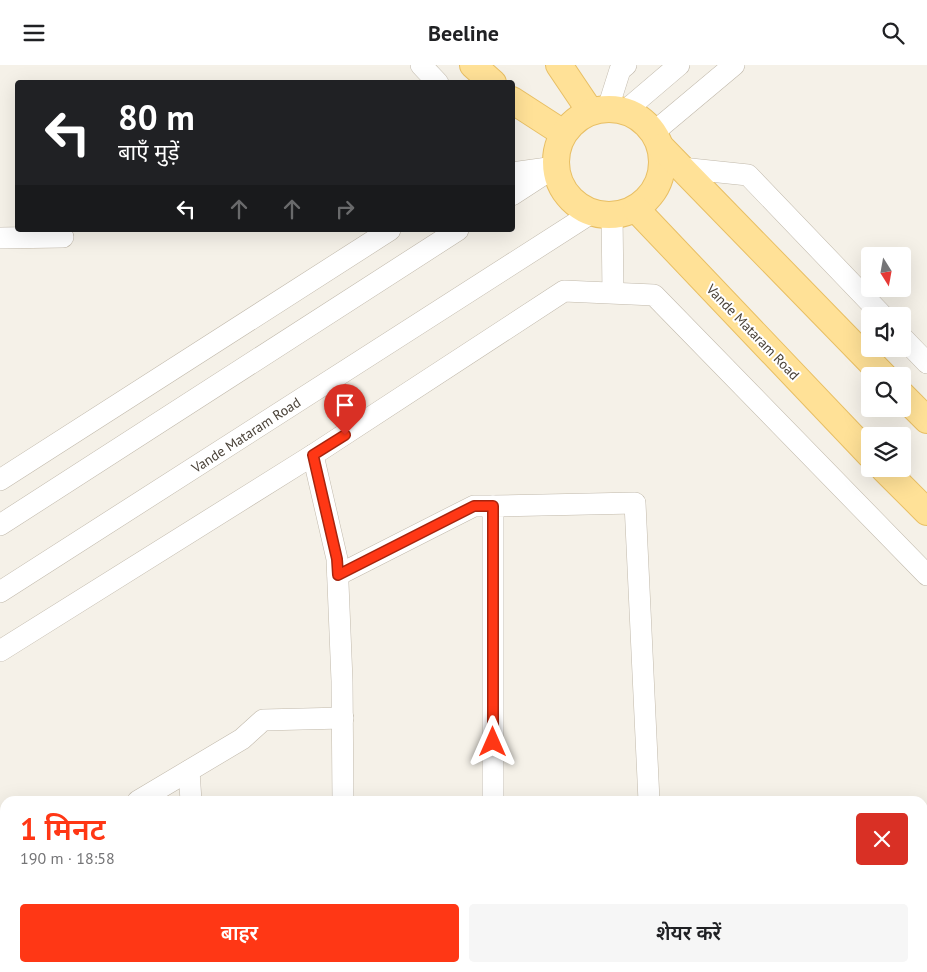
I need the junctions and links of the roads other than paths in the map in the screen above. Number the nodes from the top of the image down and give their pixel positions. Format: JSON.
{"nodes":[{"id":1,"x":422,"y":65,"type":"edge"},
{"id":2,"x":473,"y":65,"type":"edge"},
{"id":3,"x":559,"y":65,"type":"edge"},
{"id":4,"x":679,"y":65,"type":"edge"},
{"id":5,"x":734,"y":65,"type":"edge"},
{"id":6,"x":621,"y":67,"type":"edge"},
{"id":7,"x":435,"y":80,"type":"edge"},
{"id":8,"x":489,"y":80,"type":"edge"},
{"id":9,"x":515,"y":102,"type":"edge"},
{"id":10,"x":608,"y":110,"type":"junction"},
{"id":11,"x":563,"y":133,"type":"junction"},
{"id":12,"x":657,"y":140,"type":"junction"},
{"id":13,"x":555,"y":167,"type":"junction"},
{"id":14,"x":681,"y":169,"type":"junction"},
{"id":15,"x":515,"y":170,"type":"edge"},
{"id":16,"x":515,"y":193,"type":"edge"},
{"id":17,"x":613,"y":212,"type":"junction"},
{"id":18,"x":387,"y":232,"type":"edge"},
{"id":19,"x":455,"y":232,"type":"edge"},
{"id":20,"x":63,"y":237,"type":"dead end"},
{"id":21,"x":0,"y":238,"type":"edge"},
{"id":22,"x":613,"y":292,"type":"junction"},
{"id":23,"x":874,"y":307,"type":"edge"},
{"id":24,"x":911,"y":346,"type":"edge"},
{"id":25,"x":927,"y":363,"type":"edge"},
{"id":26,"x":875,"y":367,"type":"edge"},
{"id":27,"x":911,"y":404,"type":"edge"},
{"id":28,"x":927,"y":421,"type":"edge"},
{"id":29,"x":861,"y":446,"type":"edge"},
{"id":30,"x":313,"y":455,"type":"junction"},
{"id":31,"x":892,"y":477,"type":"edge"},
{"id":32,"x":0,"y":480,"type":"edge"},
{"id":33,"x":493,"y":506,"type":"junction"},
{"id":34,"x":927,"y":512,"type":"edge"},
{"id":35,"x":0,"y":525,"type":"edge"},
{"id":36,"x":338,"y":575,"type":"junction"},
{"id":37,"x":927,"y":575,"type":"edge"},
{"id":38,"x":0,"y":592,"type":"edge"},
{"id":39,"x":0,"y":651,"type":"edge"},
{"id":40,"x":342,"y":718,"type":"junction"},
{"id":41,"x":190,"y":771,"type":"junction"},
{"id":42,"x":147,"y":796,"type":"edge"},
{"id":43,"x":191,"y":796,"type":"edge"},
{"id":44,"x":343,"y":796,"type":"edge"},
{"id":45,"x":493,"y":796,"type":"edge"},
{"id":46,"x":648,"y":796,"type":"edge"}],
"edges":[{"from":1,"to":7,"type":"street"},
{"from":2,"to":8,"type":"main road"},
{"from":3,"to":10,"type":"main road"},
{"from":4,"to":10,"type":"street"},
{"from":5,"to":12,"type":"street"},
{"from":6,"to":10,"type":"street"},
{"from":9,"to":11,"type":"main road"},
{"from":10,"to":11,"type":"main road"},
{"from":10,"to":12,"type":"main road"},
{"from":11,"to":13,"type":"main road"},
{"from":12,"to":14,"type":"main road"},
{"from":12,"to":17,"type":"main road"},
{"from":13,"to":15,"type":"street"},
{"from":13,"to":16,"type":"street"},
{"from":13,"to":17,"type":"main road"},
{"from":14,"to":23,"type":"street"},
{"from":14,"to":26,"type":"main road"},
{"from":17,"to":22,"type":"street"},
{"from":17,"to":29,"type":"main road","name":"Vande Mataram Road"},
{"from":17,"to":38,"type":"street","name":"Vande Mataram Road"},
{"from":18,"to":32,"type":"street"},
{"from":19,"to":35,"type":"street"},
{"from":20,"to":21,"type":"street"},
{"from":22,"to":30,"type":"street"},
{"from":22,"to":37,"type":"street"},
{"from":24,"to":25,"type":"street"},
{"from":27,"to":28,"type":"main road"},
{"from":30,"to":36,"type":"street"},
{"from":30,"to":39,"type":"street"},
{"from":31,"to":34,"type":"main road"},
{"from":33,"to":36,"type":"street"},
{"from":33,"to":45,"type":"street"},
{"from":33,"to":46,"type":"street"},
{"from":36,"to":40,"type":"street"},
{"from":40,"to":41,"type":"street"},
{"from":40,"to":44,"type":"street"},
{"from":41,"to":42,"type":"street"},
{"from":41,"to":43,"type":"street"}]}
